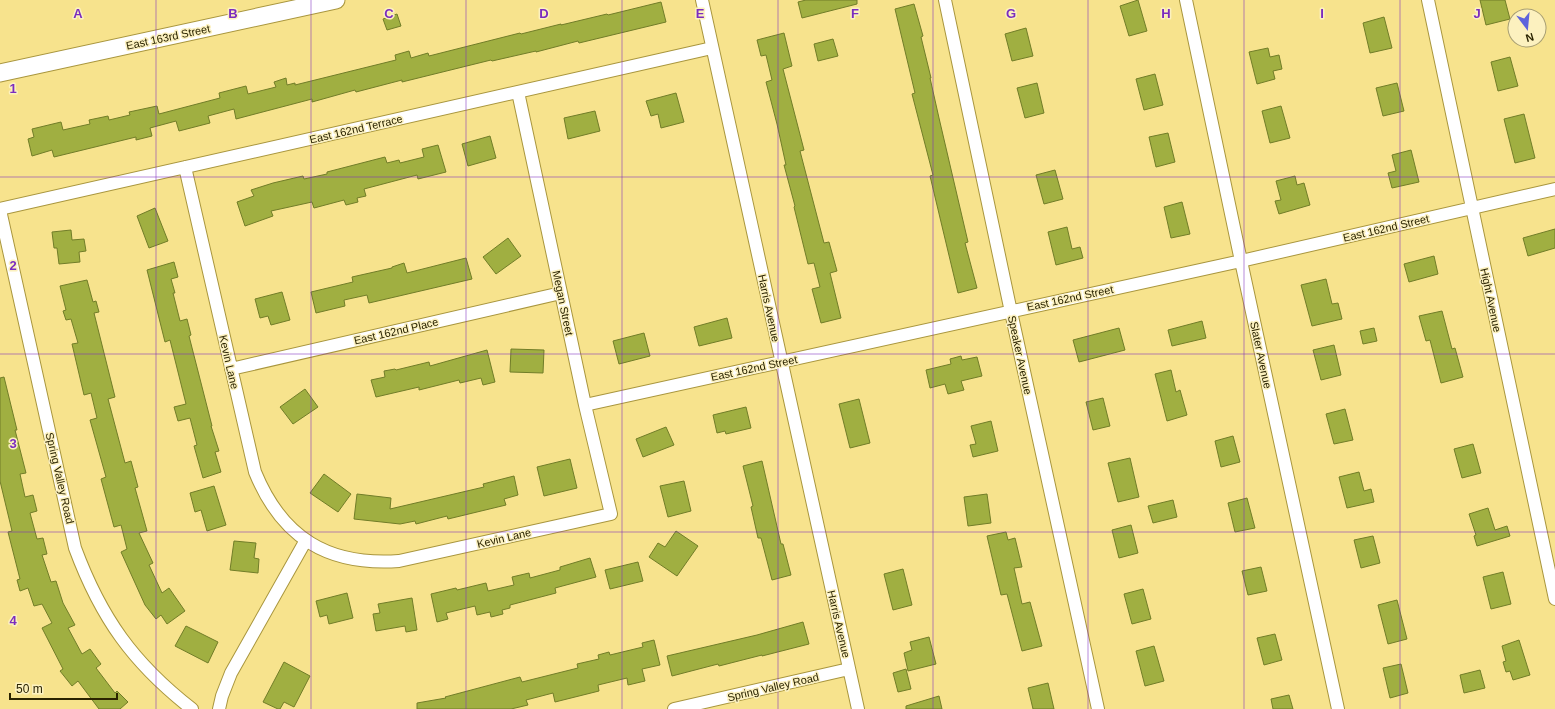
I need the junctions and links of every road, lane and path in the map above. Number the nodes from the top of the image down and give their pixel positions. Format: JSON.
{"nodes":[{"id":1,"x":336,"y":0,"type":"edge"},
{"id":2,"x":702,"y":0,"type":"edge"},
{"id":3,"x":945,"y":0,"type":"edge"},
{"id":4,"x":1186,"y":0,"type":"edge"},
{"id":5,"x":1428,"y":0,"type":"edge"},
{"id":6,"x":712,"y":48,"type":"junction"},
{"id":7,"x":0,"y":73,"type":"edge"},
{"id":8,"x":518,"y":92,"type":"junction"},
{"id":9,"x":184,"y":167,"type":"junction"},
{"id":10,"x":1555,"y":189,"type":"edge"},
{"id":11,"x":1471,"y":208,"type":"junction"},
{"id":12,"x":0,"y":209,"type":"edge"},
{"id":13,"x":1241,"y":261,"type":"junction"},
{"id":14,"x":561,"y":293,"type":"junction"},
{"id":15,"x":1010,"y":312,"type":"junction"},
{"id":16,"x":781,"y":362,"type":"junction"},
{"id":17,"x":231,"y":369,"type":"junction"},
{"id":18,"x":585,"y":405,"type":"junction"},
{"id":19,"x":611,"y":514,"type":"joint"},
{"id":20,"x":306,"y":540,"type":"junction"},
{"id":21,"x":1555,"y":599,"type":"edge"},
{"id":22,"x":849,"y":670,"type":"junction"},
{"id":23,"x":192,"y":709,"type":"edge"},
{"id":24,"x":219,"y":709,"type":"edge"},
{"id":25,"x":674,"y":709,"type":"edge"},
{"id":26,"x":858,"y":709,"type":"edge"},
{"id":27,"x":1098,"y":709,"type":"edge"},
{"id":28,"x":1338,"y":709,"type":"edge"}],
"edges":[{"from":1,"to":7,"type":"street","name":"East 163rd Street"},
{"from":2,"to":6,"type":"street","name":"Harris Avenue"},
{"from":3,"to":15,"type":"street","name":"Speaker Avenue"},
{"from":4,"to":13,"type":"street","name":"Slater Avenue"},
{"from":5,"to":11,"type":"street","name":"Hight Avenue"},
{"from":6,"to":8,"type":"street","name":"East 162nd Terrace"},
{"from":6,"to":16,"type":"street","name":"Harris Avenue"},
{"from":8,"to":9,"type":"street","name":"East 162nd Terrace"},
{"from":8,"to":14,"type":"street","name":"Megan Street"},
{"from":9,"to":12,"type":"street","name":"East 162nd Terrace"},
{"from":9,"to":17,"type":"street","name":"Kevin Lane"},
{"from":10,"to":11,"type":"street","name":"East 162nd Street"},
{"from":11,"to":13,"type":"street","name":"East 162nd Street"},
{"from":11,"to":21,"type":"street","name":"Hight Avenue"},
{"from":12,"to":23,"type":"street","name":"Spring Valley Road"},
{"from":13,"to":15,"type":"street","name":"East 162nd Street"},
{"from":13,"to":28,"type":"street","name":"Slater Avenue"},
{"from":14,"to":17,"type":"street","name":"East 162nd Place"},
{"from":14,"to":18,"type":"street","name":"Megan Street"},
{"from":15,"to":16,"type":"street","name":"East 162nd Street"},
{"from":15,"to":27,"type":"street","name":"Speaker Avenue"},
{"from":16,"to":18,"type":"street","name":"East 162nd Street"},
{"from":16,"to":22,"type":"street","name":"Harris Avenue"},
{"from":17,"to":20,"type":"street","name":"Kevin Lane"},
{"from":18,"to":19,"type":"street","name":"Megan Street"},
{"from":19,"to":20,"type":"street","name":"Kevin Lane"},
{"from":20,"to":24,"type":"street"},
{"from":22,"to":25,"type":"street","name":"Spring Valley Road"},
{"from":22,"to":26,"type":"street","name":"Harris Avenue"}]}
